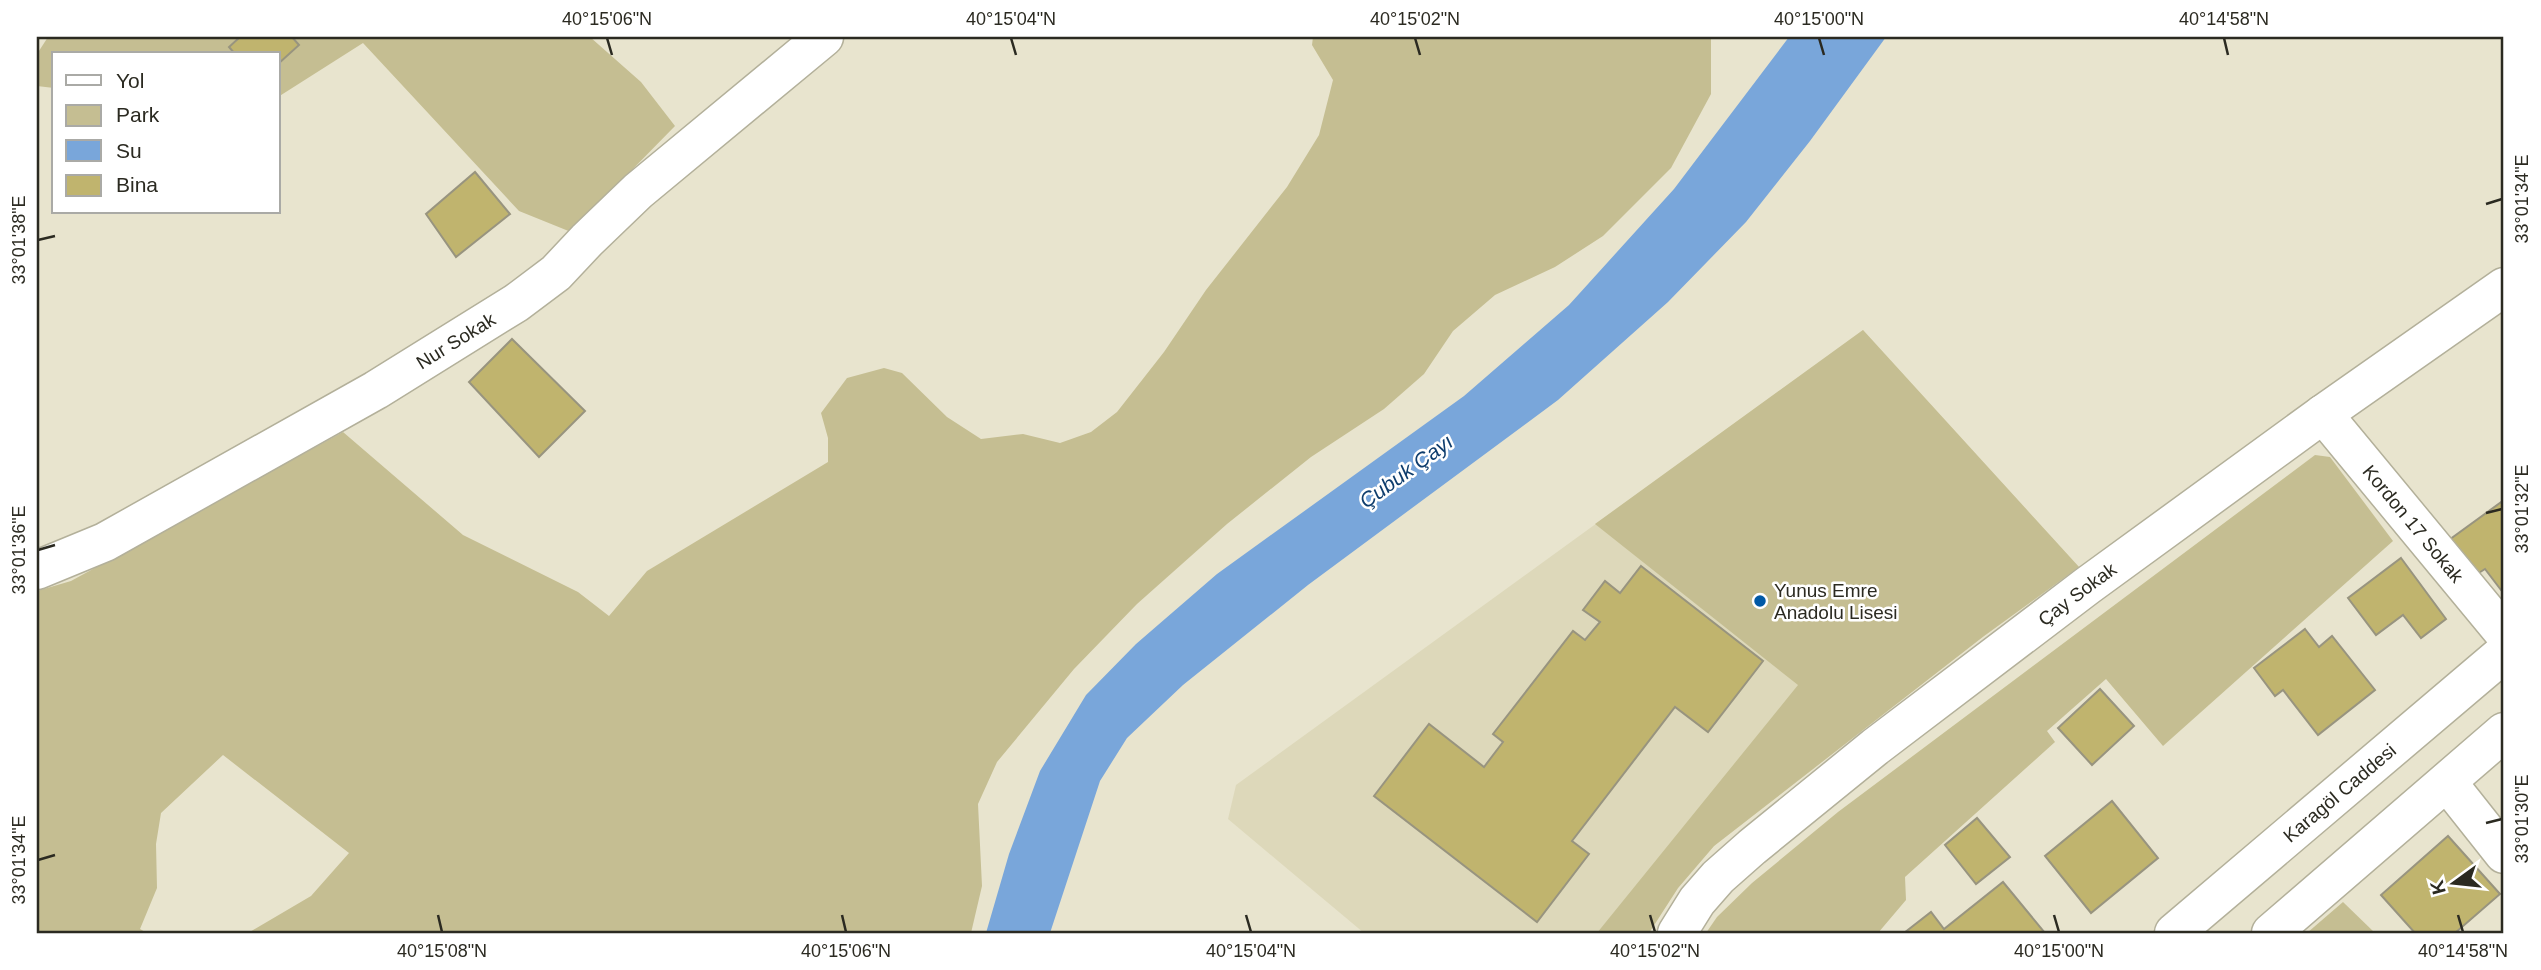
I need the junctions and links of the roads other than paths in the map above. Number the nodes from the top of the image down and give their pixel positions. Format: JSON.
{"nodes":[{"id":1,"x":824,"y":37,"type":"edge"},
{"id":2,"x":2504,"y":287,"type":"edge"},
{"id":3,"x":2323,"y":414,"type":"junction"},
{"id":4,"x":37,"y":570,"type":"edge"},
{"id":5,"x":2504,"y":633,"type":"edge"},
{"id":6,"x":2504,"y":653,"type":"edge"},
{"id":7,"x":2504,"y":733,"type":"edge"},
{"id":8,"x":2446,"y":782,"type":"junction"},
{"id":9,"x":2504,"y":854,"type":"edge"},
{"id":10,"x":1677,"y":933,"type":"edge"},
{"id":11,"x":2174,"y":933,"type":"edge"},
{"id":12,"x":2271,"y":933,"type":"edge"}],
"edges":[{"from":1,"to":4,"type":"street","name":"Nur Sokak"},
{"from":2,"to":3,"type":"street","name":"Çay Sokak"},
{"from":3,"to":5,"type":"street","name":"Kordon 17 Sokak"},
{"from":3,"to":10,"type":"street","name":"Çay Sokak"},
{"from":6,"to":11,"type":"street","name":"Karagöl Caddesi"},
{"from":7,"to":8,"type":"street"},
{"from":8,"to":9,"type":"street"},
{"from":8,"to":12,"type":"street"}]}
